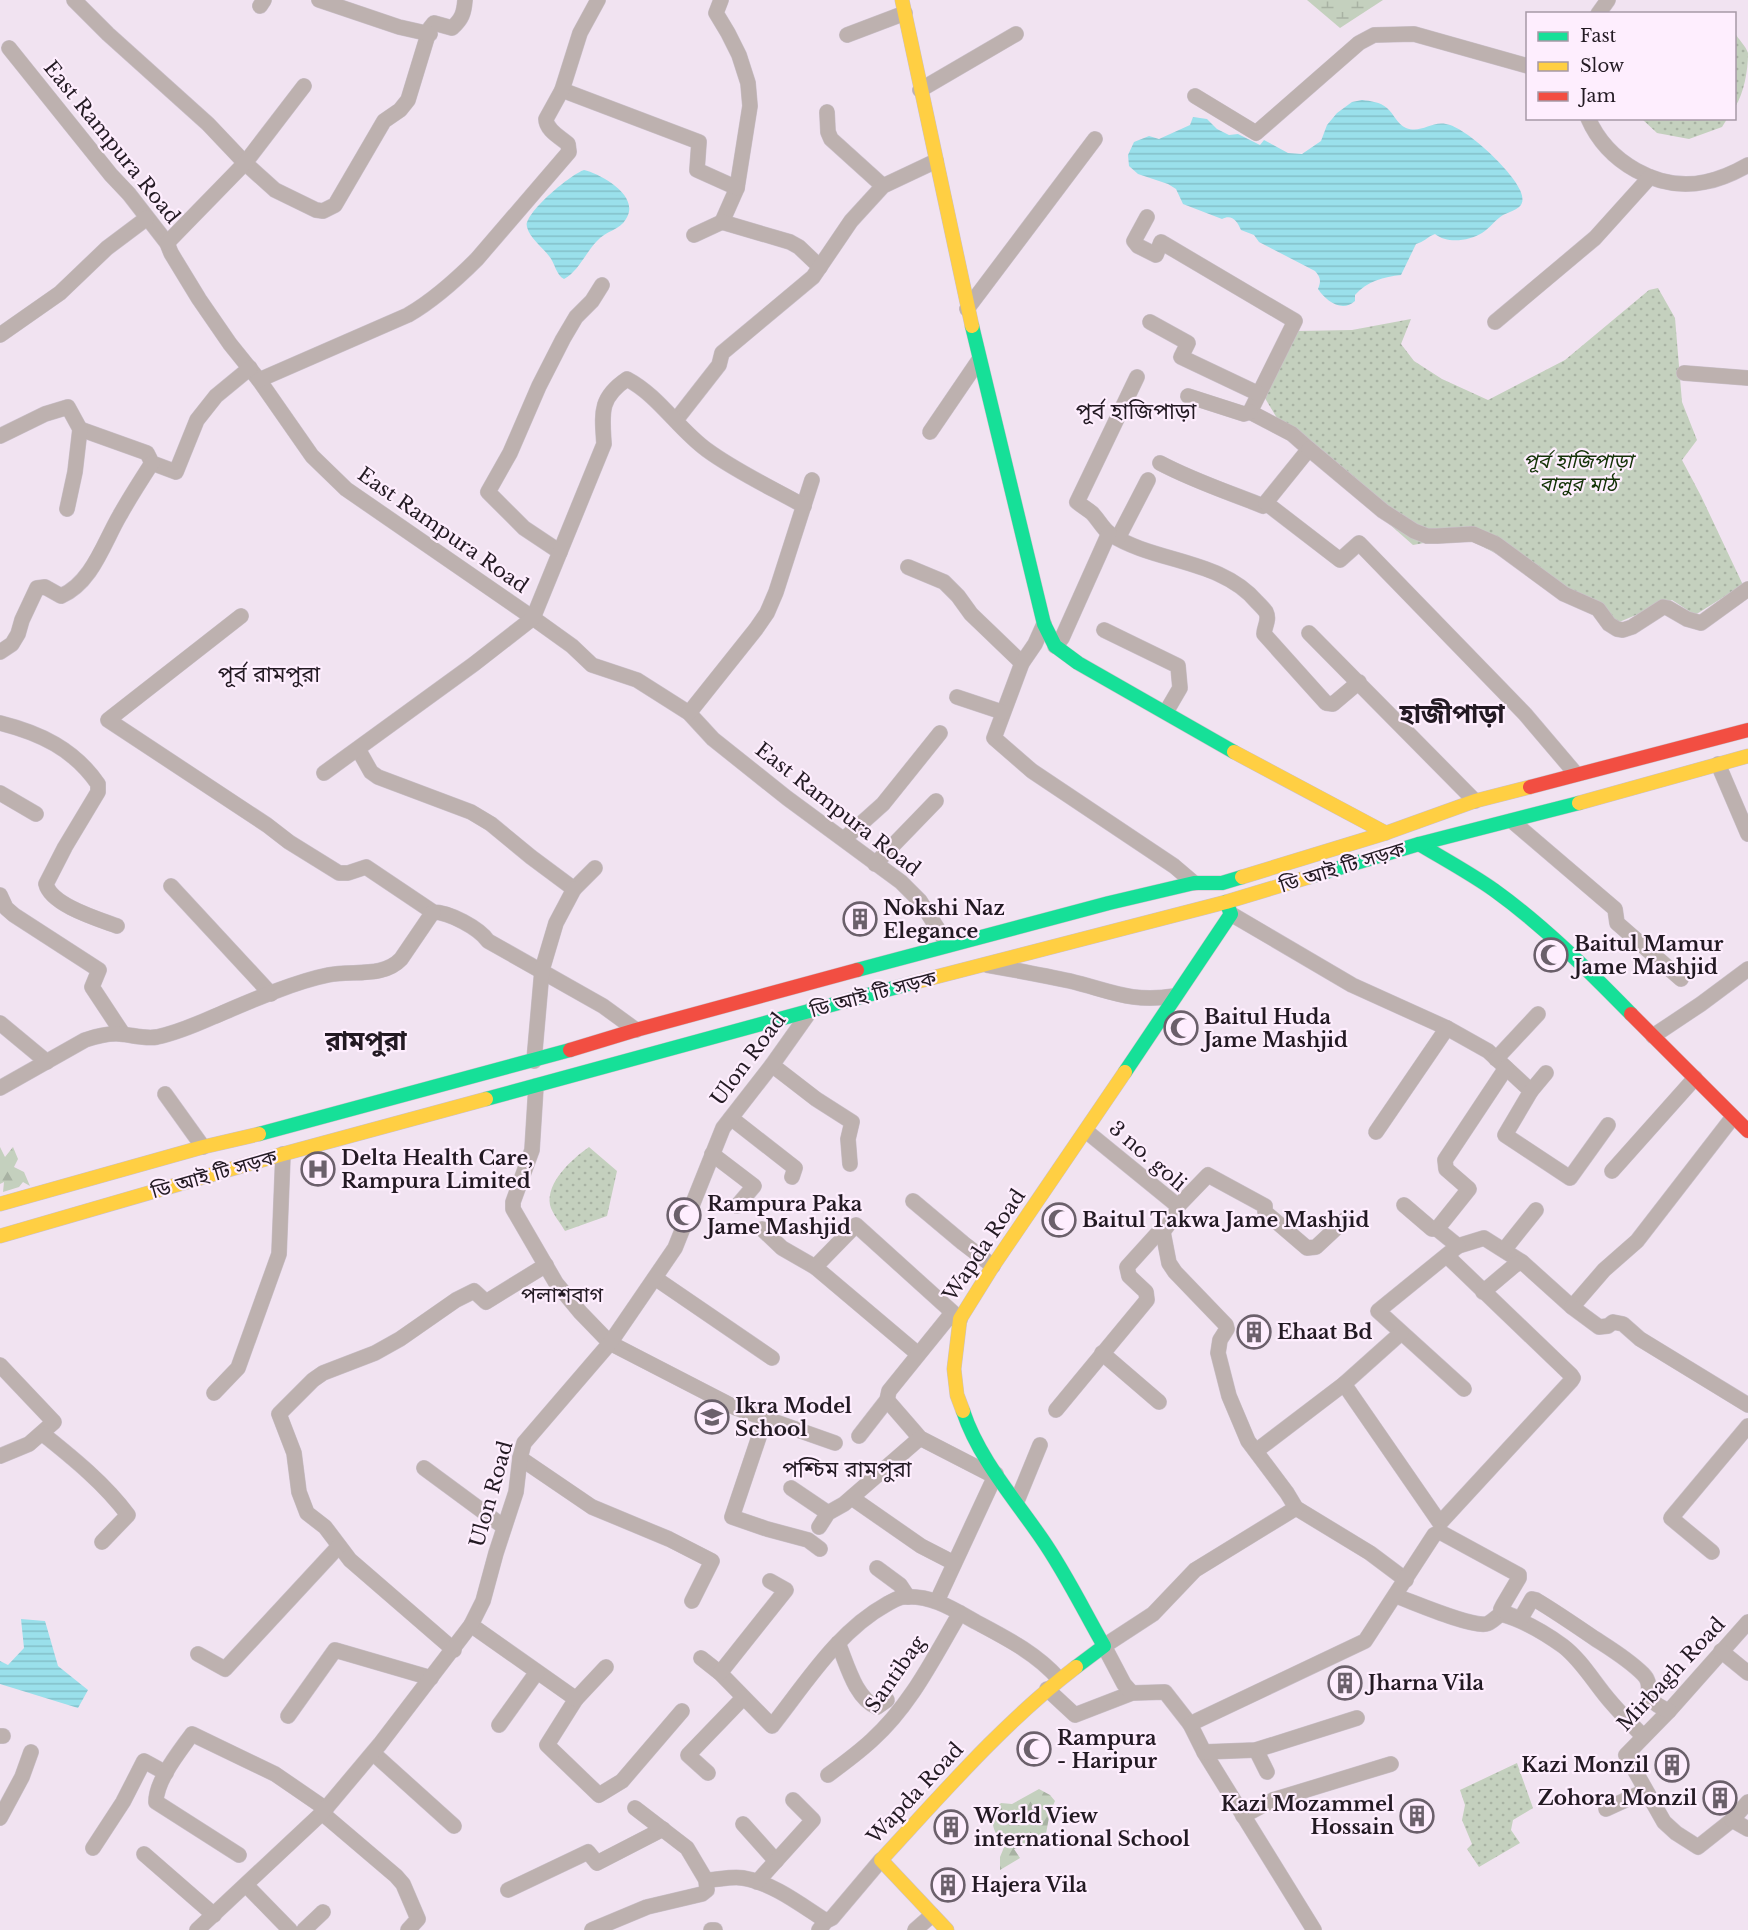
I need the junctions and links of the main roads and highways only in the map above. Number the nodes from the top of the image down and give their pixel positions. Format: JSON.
{"nodes":[{"id":1,"x":904,"y":4,"type":"edge"},
{"id":2,"x":1748,"y":730,"type":"edge"},
{"id":3,"x":1748,"y":756,"type":"edge"},
{"id":4,"x":1386,"y":833,"type":"junction"},
{"id":5,"x":1419,"y":844,"type":"junction"},
{"id":6,"x":1222,"y":883,"type":"junction"},
{"id":7,"x":1229,"y":908,"type":"junction"},
{"id":8,"x":504,"y":1068,"type":"junction"},
{"id":9,"x":511,"y":1093,"type":"junction"},
{"id":10,"x":1748,"y":1131,"type":"edge"},
{"id":11,"x":0,"y":1204,"type":"edge"},
{"id":12,"x":0,"y":1236,"type":"edge"},
{"id":13,"x":947,"y":1930,"type":"edge"}],
"edges":[{"from":1,"to":4,"type":"main road"},
{"from":2,"to":4,"type":"main road","name":"ডি আই টি সড়ক"},
{"from":3,"to":5,"type":"main road","name":"ডি আই টি সড়ক"},
{"from":4,"to":6,"type":"main road","name":"ডি আই টি সড়ক"},
{"from":5,"to":7,"type":"main road","name":"ডি আই টি সড়ক"},
{"from":5,"to":10,"type":"main road"},
{"from":6,"to":7,"type":"main road"},
{"from":6,"to":8,"type":"main road","name":"ডি আই টি সড়ক"},
{"from":7,"to":9,"type":"main road","name":"ডি আই টি সড়ক"},
{"from":7,"to":13,"type":"main road","name":"Wapda Road"},
{"from":8,"to":9,"type":"main road"},
{"from":8,"to":11,"type":"main road","name":"ডি আই টি সড়ক"},
{"from":9,"to":12,"type":"main road","name":"ডি আই টি সড়ক"}]}
